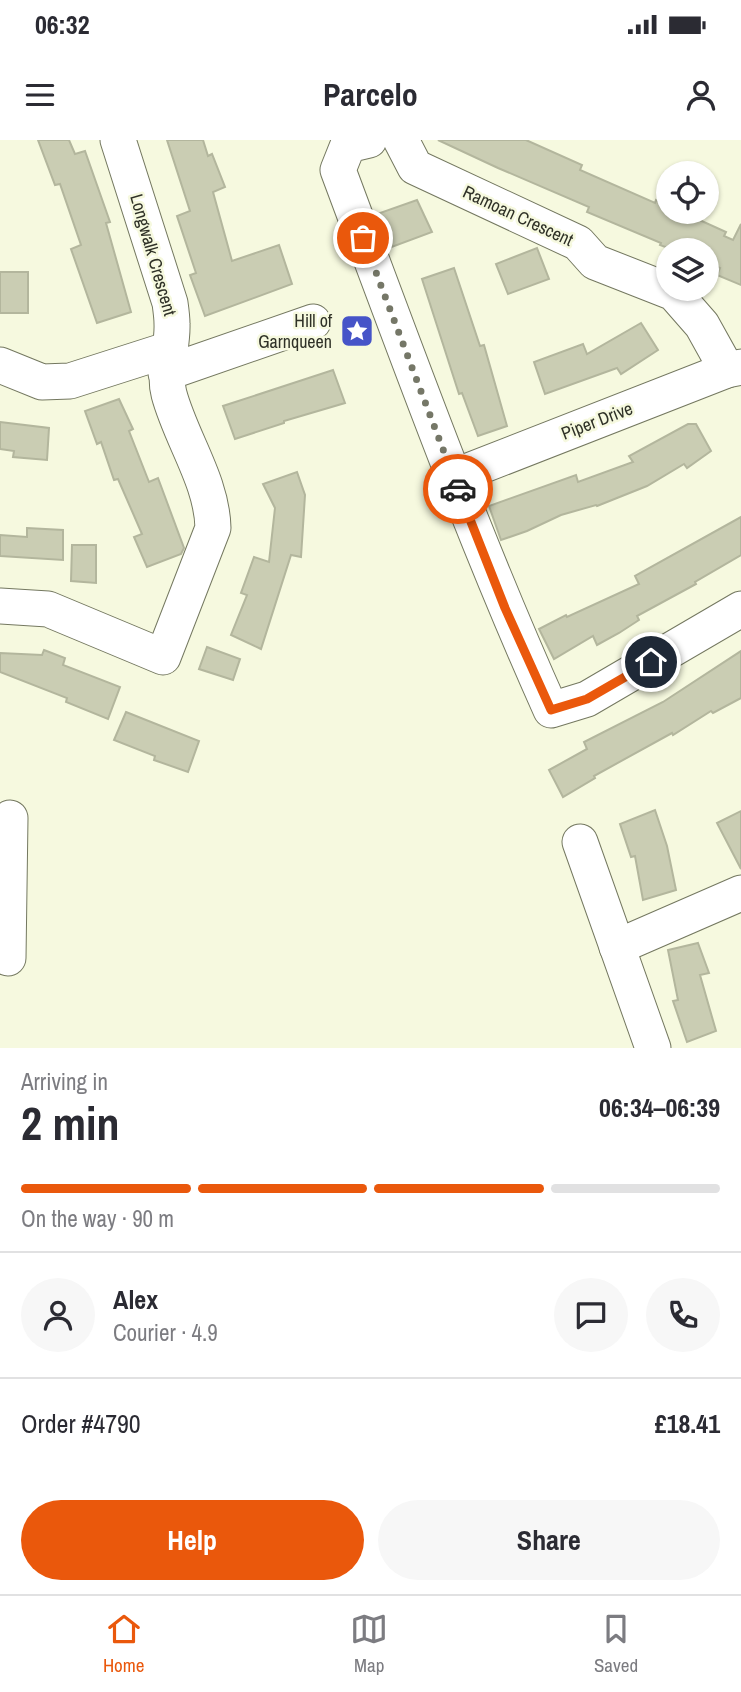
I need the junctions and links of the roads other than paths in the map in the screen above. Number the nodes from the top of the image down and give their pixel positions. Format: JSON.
{"nodes":[{"id":1,"x":118,"y":140,"type":"edge"},
{"id":2,"x":369,"y":140,"type":"edge"},
{"id":3,"x":401,"y":140,"type":"edge"},
{"id":4,"x":313,"y":323,"type":"road end"},
{"id":5,"x":168,"y":361,"type":"junction"},
{"id":6,"x":0,"y":365,"type":"edge"},
{"id":7,"x":734,"y":368,"type":"edge"},
{"id":8,"x":453,"y":477,"type":"junction"},
{"id":9,"x":0,"y":606,"type":"edge"},
{"id":10,"x":741,"y":609,"type":"edge"},
{"id":11,"x":10,"y":818,"type":"dead end"},
{"id":12,"x":580,"y":842,"type":"dead end"},
{"id":13,"x":5,"y":889,"type":"edge"},
{"id":14,"x":741,"y":893,"type":"edge"},
{"id":15,"x":617,"y":947,"type":"junction"},
{"id":16,"x":8,"y":958,"type":"dead end"},
{"id":17,"x":653,"y":1048,"type":"edge"}],
"edges":[{"from":1,"to":5,"type":"street","name":"Longwalk Crescent"},
{"from":2,"to":8,"type":"street"},
{"from":3,"to":7,"type":"street","name":"Ramoan Crescent"},
{"from":4,"to":5,"type":"street"},
{"from":5,"to":6,"type":"street"},
{"from":5,"to":9,"type":"street","name":"Longwalk Crescent"},
{"from":7,"to":8,"type":"street","name":"Piper Drive"},
{"from":8,"to":10,"type":"street"},
{"from":11,"to":13,"type":"street"},
{"from":12,"to":15,"type":"street"},
{"from":13,"to":16,"type":"street"},
{"from":14,"to":15,"type":"street"},
{"from":15,"to":17,"type":"street"}]}
